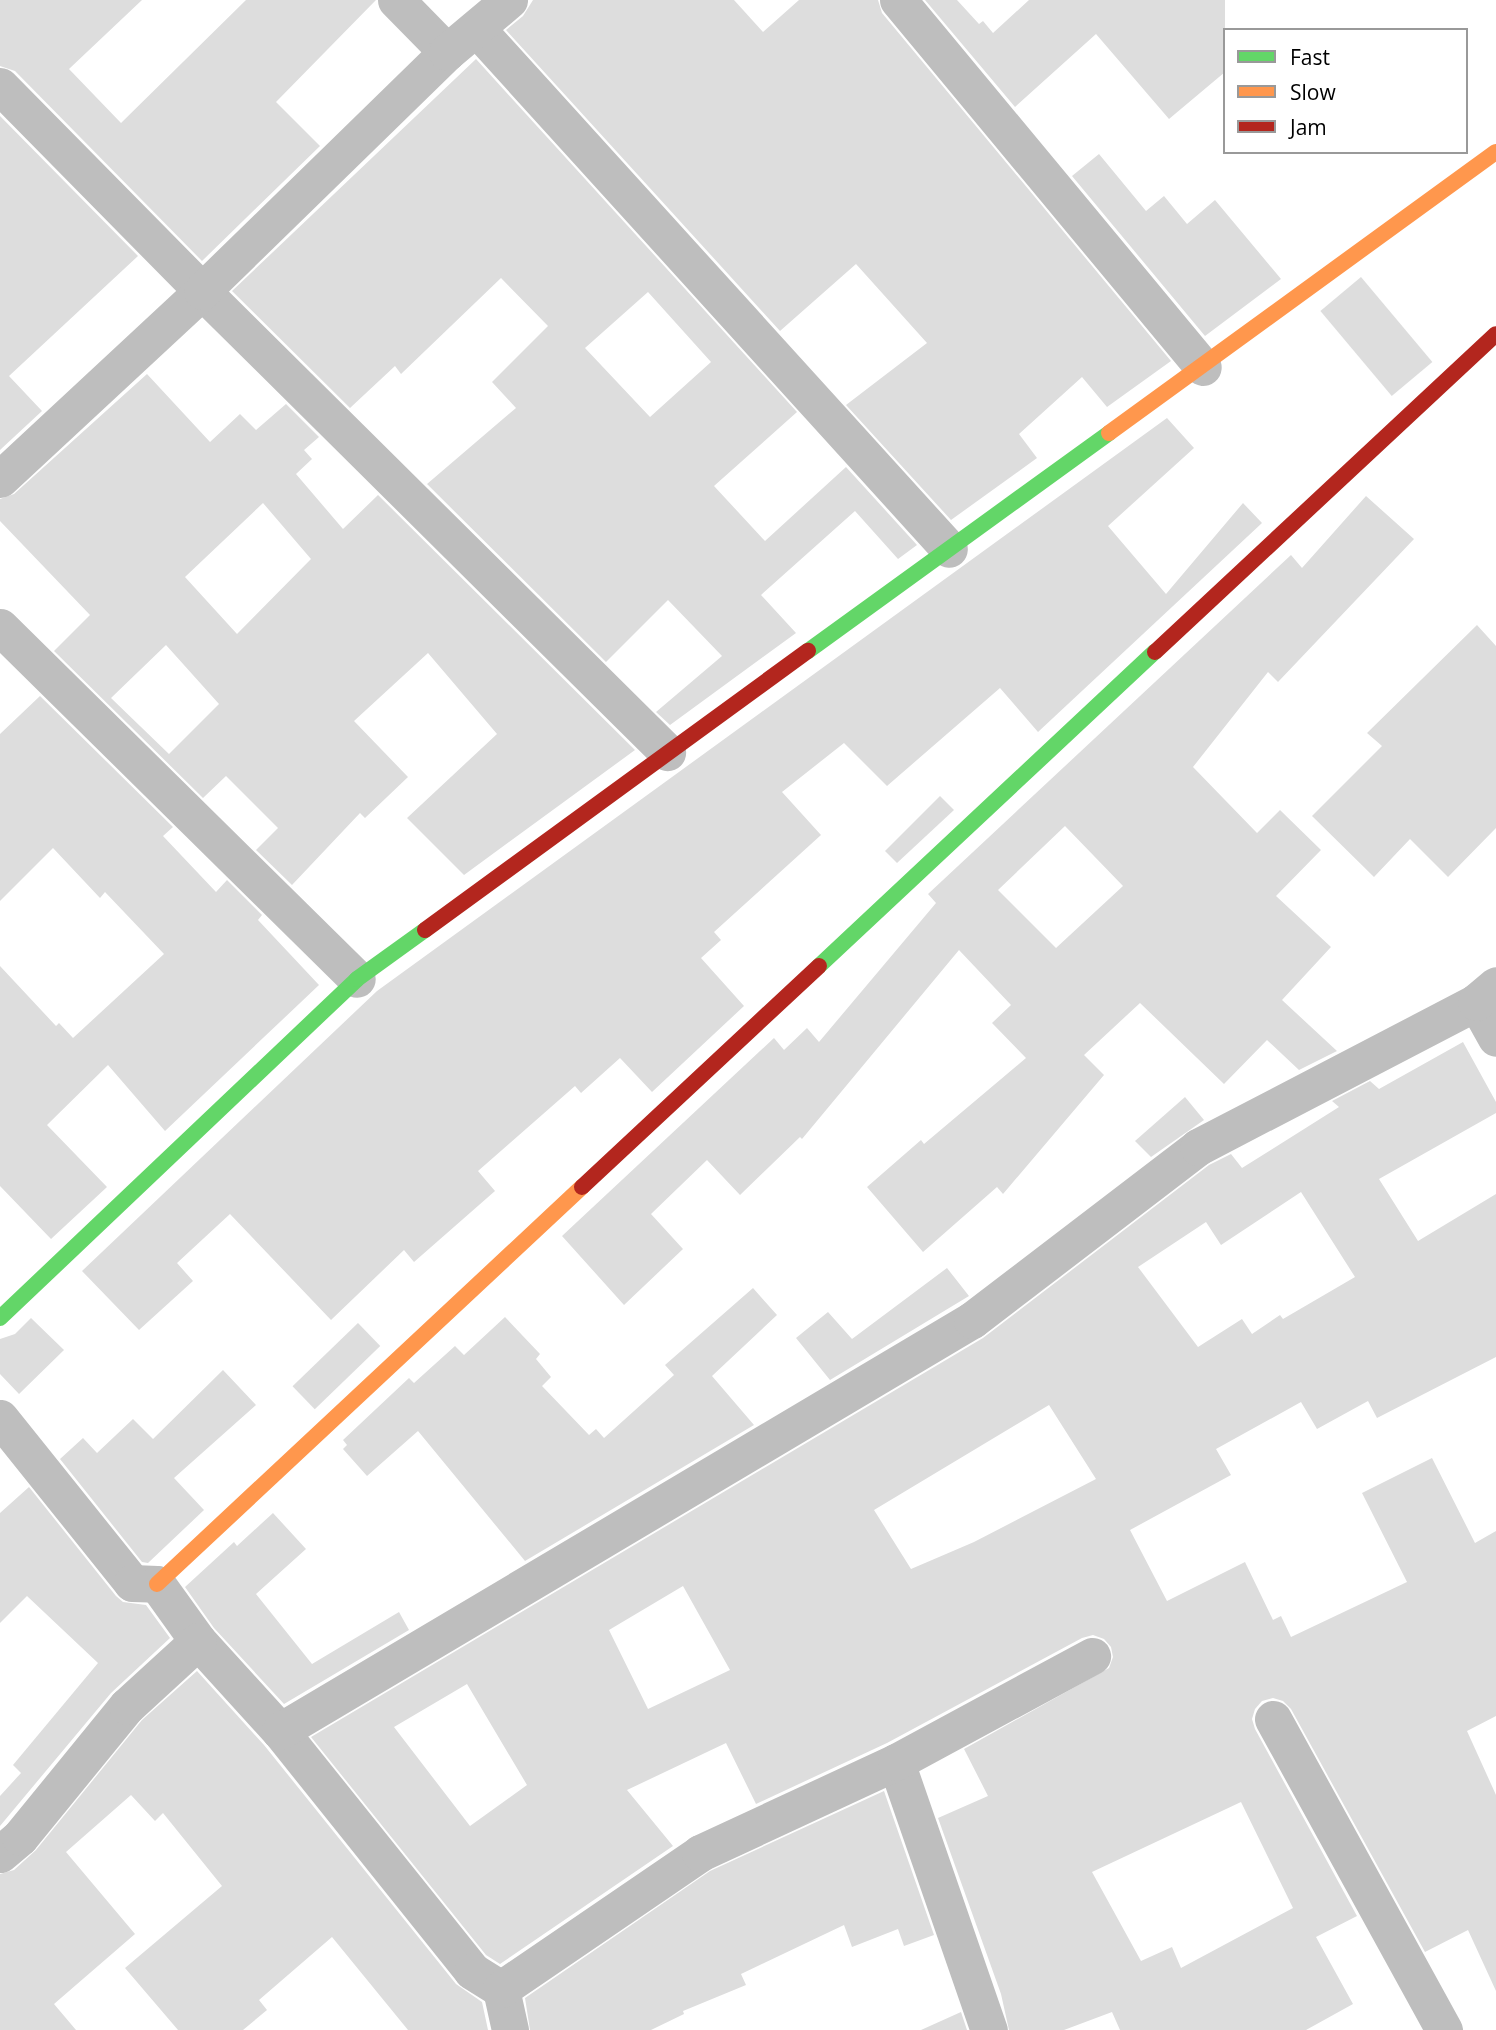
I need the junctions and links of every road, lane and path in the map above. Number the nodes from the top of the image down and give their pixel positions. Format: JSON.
{"nodes":[{"id":1,"x":396,"y":0,"type":"edge"},
{"id":2,"x":509,"y":0,"type":"edge"},
{"id":3,"x":898,"y":0,"type":"edge"},
{"id":4,"x":477,"y":29,"type":"junction"},
{"id":5,"x":447,"y":52,"type":"junction"},
{"id":6,"x":0,"y":86,"type":"edge"},
{"id":7,"x":1496,"y":152,"type":"edge"},
{"id":8,"x":202,"y":291,"type":"junction"},
{"id":9,"x":1496,"y":334,"type":"edge"},
{"id":10,"x":1203,"y":367,"type":"junction"},
{"id":11,"x":0,"y":478,"type":"edge"},
{"id":12,"x":949,"y":549,"type":"junction"},
{"id":13,"x":0,"y":627,"type":"edge"},
{"id":14,"x":667,"y":752,"type":"junction"},
{"id":15,"x":357,"y":979,"type":"junction"},
{"id":16,"x":1486,"y":994,"type":"edge"},
{"id":17,"x":1496,"y":1038,"type":"edge"},
{"id":18,"x":0,"y":1318,"type":"edge"},
{"id":19,"x":0,"y":1418,"type":"edge"},
{"id":20,"x":157,"y":1584,"type":"junction"},
{"id":21,"x":198,"y":1641,"type":"junction"},
{"id":22,"x":1092,"y":1656,"type":"dead end"},
{"id":23,"x":1273,"y":1719,"type":"dead end"},
{"id":24,"x":280,"y":1731,"type":"junction"},
{"id":25,"x":896,"y":1762,"type":"junction"},
{"id":26,"x":0,"y":1854,"type":"edge"},
{"id":27,"x":501,"y":1989,"type":"junction"},
{"id":28,"x":510,"y":2030,"type":"edge"},
{"id":29,"x":989,"y":2030,"type":"edge"},
{"id":30,"x":1444,"y":2030,"type":"edge"}],
"edges":[{"from":1,"to":5,"type":"street"},
{"from":2,"to":4,"type":"street"},
{"from":3,"to":10,"type":"street"},
{"from":4,"to":5,"type":"street"},
{"from":4,"to":12,"type":"street"},
{"from":5,"to":8,"type":"street"},
{"from":6,"to":8,"type":"street"},
{"from":7,"to":10,"type":"street"},
{"from":8,"to":11,"type":"street"},
{"from":8,"to":14,"type":"street"},
{"from":9,"to":20,"type":"street"},
{"from":10,"to":12,"type":"street"},
{"from":12,"to":14,"type":"street"},
{"from":13,"to":15,"type":"street"},
{"from":14,"to":15,"type":"street"},
{"from":15,"to":18,"type":"street"},
{"from":16,"to":17,"type":"street"},
{"from":16,"to":24,"type":"street"},
{"from":19,"to":20,"type":"street"},
{"from":20,"to":21,"type":"street"},
{"from":21,"to":24,"type":"street"},
{"from":21,"to":26,"type":"street"},
{"from":22,"to":25,"type":"street"},
{"from":23,"to":30,"type":"street"},
{"from":24,"to":27,"type":"street"},
{"from":25,"to":27,"type":"street"},
{"from":25,"to":29,"type":"street"},
{"from":27,"to":28,"type":"street"}]}
